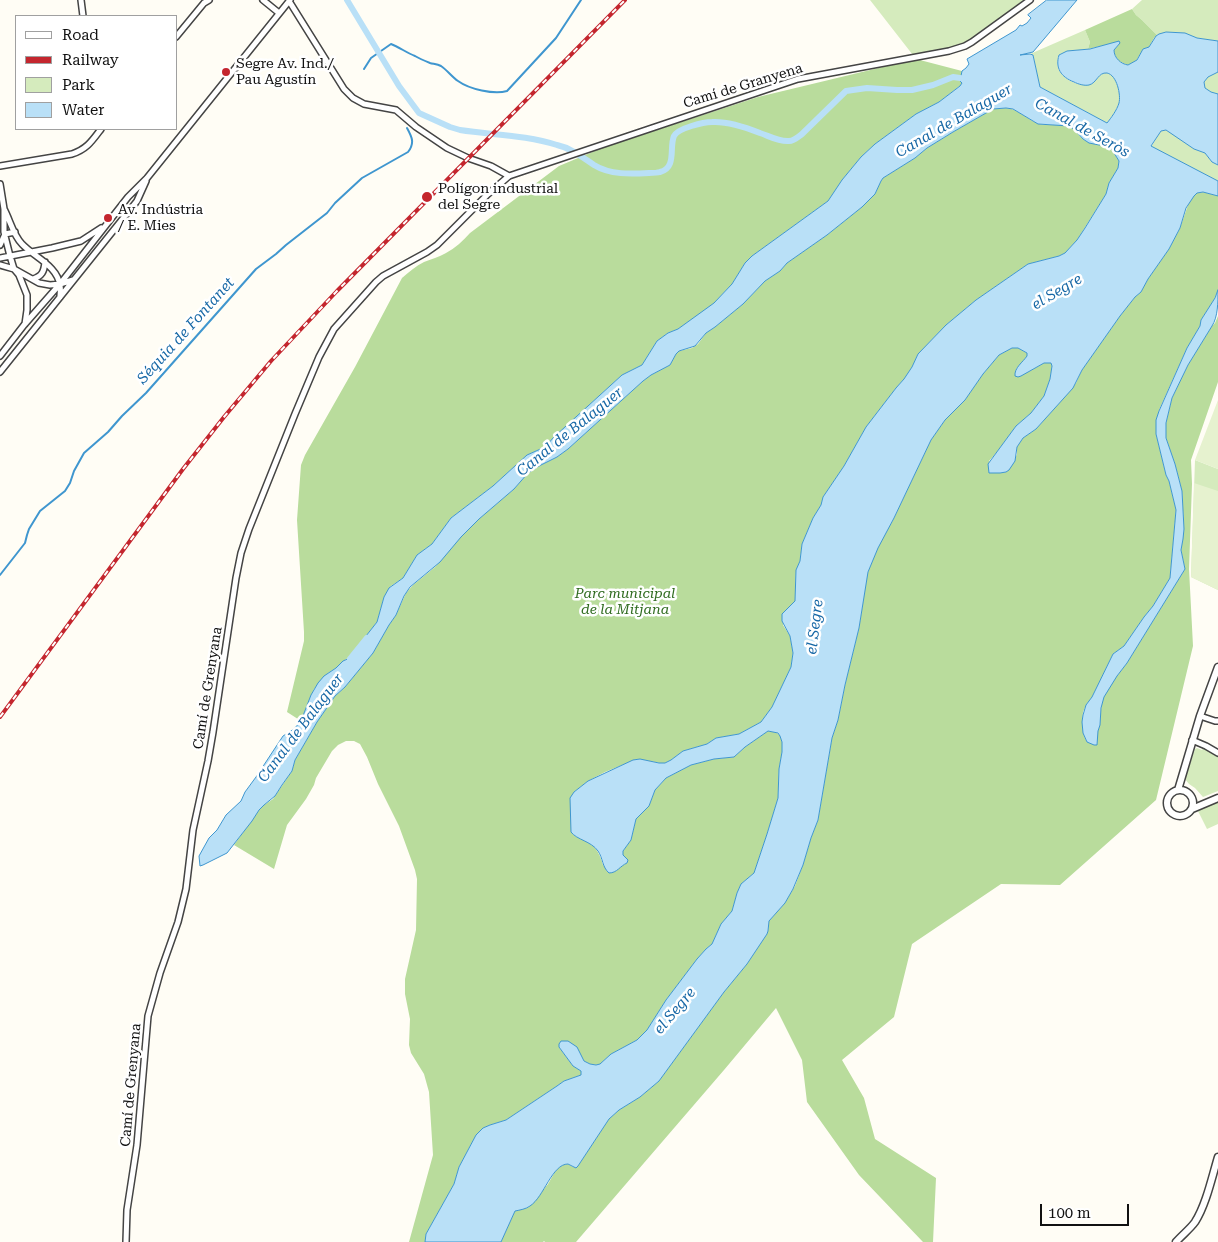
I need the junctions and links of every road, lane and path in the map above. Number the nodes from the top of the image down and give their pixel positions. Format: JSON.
{"nodes":[{"id":1,"x":81,"y":0,"type":"edge"},
{"id":2,"x":263,"y":0,"type":"edge"},
{"id":3,"x":1030,"y":0,"type":"edge"},
{"id":4,"x":206,"y":1,"type":"edge"},
{"id":5,"x":290,"y":1,"type":"edge"},
{"id":6,"x":279,"y":13,"type":"junction"},
{"id":7,"x":83,"y":15,"type":"edge"},
{"id":8,"x":178,"y":35,"type":"edge"},
{"id":9,"x":100,"y":130,"type":"edge"},
{"id":10,"x":0,"y":166,"type":"edge"},
{"id":11,"x":509,"y":176,"type":"junction"},
{"id":12,"x":147,"y":178,"type":"junction"},
{"id":13,"x":0,"y":184,"type":"edge"},
{"id":14,"x":4,"y":209,"type":"junction"},
{"id":15,"x":469,"y":213,"type":"joint"},
{"id":16,"x":105,"y":225,"type":"junction"},
{"id":17,"x":14,"y":232,"type":"junction"},
{"id":18,"x":4,"y":234,"type":"junction"},
{"id":19,"x":0,"y":245,"type":"edge"},
{"id":20,"x":32,"y":252,"type":"junction"},
{"id":21,"x":10,"y":256,"type":"junction"},
{"id":22,"x":0,"y":258,"type":"edge"},
{"id":23,"x":45,"y":262,"type":"junction"},
{"id":24,"x":0,"y":265,"type":"edge"},
{"id":25,"x":14,"y":269,"type":"junction"},
{"id":26,"x":33,"y":279,"type":"junction"},
{"id":27,"x":74,"y":280,"type":"junction"},
{"id":28,"x":60,"y":284,"type":"junction"},
{"id":29,"x":60,"y":297,"type":"junction"},
{"id":30,"x":24,"y":325,"type":"junction"},
{"id":31,"x":0,"y":356,"type":"edge"},
{"id":32,"x":0,"y":372,"type":"edge"},
{"id":33,"x":1218,"y":667,"type":"edge"},
{"id":34,"x":1200,"y":716,"type":"junction"},
{"id":35,"x":1216,"y":721,"type":"edge"},
{"id":36,"x":1218,"y":728,"type":"edge"},
{"id":37,"x":1192,"y":740,"type":"junction"},
{"id":38,"x":1218,"y":753,"type":"edge"},
{"id":39,"x":1178,"y":790,"type":"junction"},
{"id":40,"x":1218,"y":798,"type":"edge"},
{"id":41,"x":1193,"y":801,"type":"junction"},
{"id":42,"x":1201,"y":805,"type":"junction"},
{"id":43,"x":1192,"y":809,"type":"junction"},
{"id":44,"x":1218,"y":1157,"type":"edge"},
{"id":45,"x":126,"y":1242,"type":"edge"},
{"id":46,"x":1176,"y":1242,"type":"edge"}],
"edges":[{"from":1,"to":7,"type":"street"},
{"from":2,"to":6,"type":"street"},
{"from":3,"to":11,"type":"street","name":"Camí de Granyena"},
{"from":4,"to":8,"type":"street"},
{"from":5,"to":6,"type":"street"},
{"from":5,"to":11,"type":"street"},
{"from":6,"to":12,"type":"street"},
{"from":9,"to":10,"type":"street"},
{"from":11,"to":15,"type":"street","name":"Camí de Granyena"},
{"from":12,"to":16,"type":"street"},
{"from":12,"to":27,"type":"street"},
{"from":13,"to":14,"type":"street"},
{"from":14,"to":17,"type":"street"},
{"from":14,"to":18,"type":"street"},
{"from":15,"to":45,"type":"street","name":"Camí de Grenyana"},
{"from":16,"to":20,"type":"street"},
{"from":16,"to":28,"type":"street"},
{"from":17,"to":18,"type":"street"},
{"from":17,"to":20,"type":"street"},
{"from":18,"to":19,"type":"street"},
{"from":18,"to":21,"type":"street"},
{"from":20,"to":21,"type":"street"},
{"from":20,"to":23,"type":"street"},
{"from":21,"to":22,"type":"street"},
{"from":21,"to":25,"type":"street"},
{"from":23,"to":26,"type":"street"},
{"from":23,"to":28,"type":"street"},
{"from":24,"to":25,"type":"street"},
{"from":25,"to":26,"type":"street"},
{"from":25,"to":30,"type":"street"},
{"from":26,"to":28,"type":"street"},
{"from":27,"to":28,"type":"street"},
{"from":27,"to":29,"type":"street"},
{"from":28,"to":29,"type":"street"},
{"from":28,"to":30,"type":"street"},
{"from":29,"to":32,"type":"street"},
{"from":30,"to":31,"type":"street"},
{"from":33,"to":34,"type":"street"},
{"from":34,"to":35,"type":"street"},
{"from":34,"to":37,"type":"street"},
{"from":35,"to":36,"type":"street"},
{"from":37,"to":38,"type":"street"},
{"from":37,"to":39,"type":"street"},
{"from":39,"to":41,"type":"street"},
{"from":39,"to":43,"type":"street"},
{"from":40,"to":42,"type":"street"},
{"from":41,"to":42,"type":"street"},
{"from":41,"to":43,"type":"street"},
{"from":42,"to":43,"type":"street"},
{"from":44,"to":46,"type":"street"}]}
